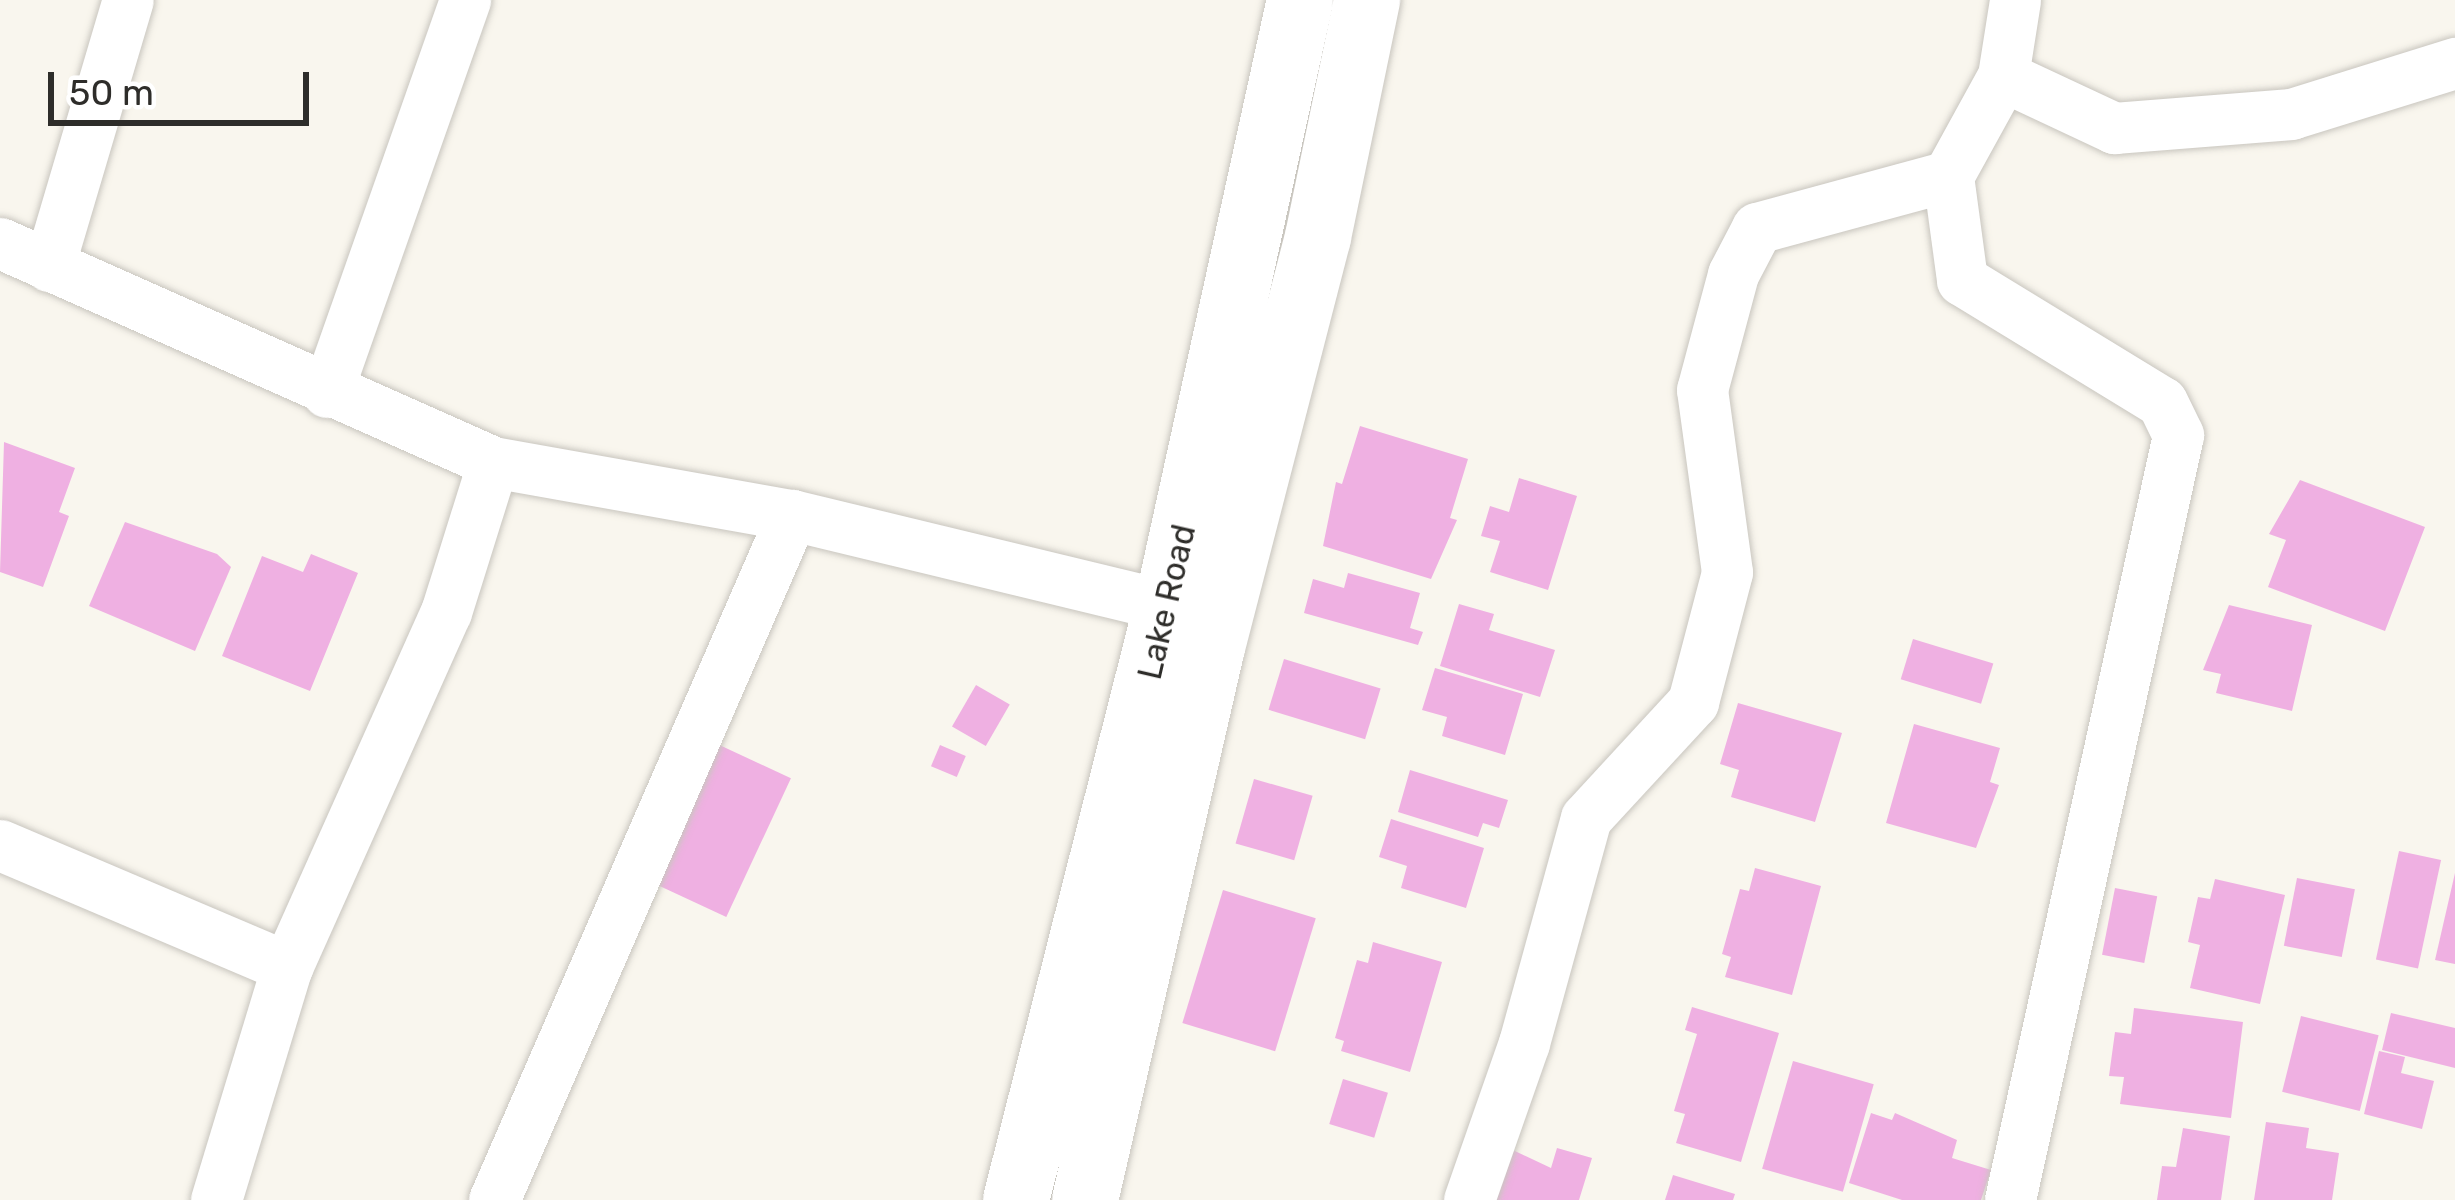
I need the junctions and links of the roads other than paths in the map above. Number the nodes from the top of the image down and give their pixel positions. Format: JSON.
{"nodes":[{"id":1,"x":128,"y":0,"type":"edge"},
{"id":2,"x":465,"y":0,"type":"edge"},
{"id":3,"x":1300,"y":0,"type":"edge"},
{"id":4,"x":1367,"y":0,"type":"edge"},
{"id":5,"x":2015,"y":0,"type":"edge"},
{"id":6,"x":2455,"y":63,"type":"edge"},
{"id":7,"x":2003,"y":76,"type":"junction"},
{"id":8,"x":1948,"y":176,"type":"junction"},
{"id":9,"x":0,"y":242,"type":"edge"},
{"id":10,"x":49,"y":266,"type":"junction"},
{"id":11,"x":327,"y":392,"type":"junction"},
{"id":12,"x":493,"y":462,"type":"junction"},
{"id":13,"x":792,"y":515,"type":"junction"},
{"id":14,"x":1167,"y":607,"type":"junction"},
{"id":15,"x":0,"y":845,"type":"edge"},
{"id":16,"x":287,"y":967,"type":"junction"},
{"id":17,"x":216,"y":1200,"type":"edge"},
{"id":18,"x":494,"y":1200,"type":"edge"},
{"id":19,"x":1016,"y":1200,"type":"edge"},
{"id":20,"x":1085,"y":1200,"type":"edge"},
{"id":21,"x":1468,"y":1200,"type":"edge"},
{"id":22,"x":2010,"y":1200,"type":"edge"}],
"edges":[{"from":1,"to":10,"type":"street"},
{"from":2,"to":11,"type":"street"},
{"from":3,"to":14,"type":"main road","name":"Lake Road"},
{"from":4,"to":20,"type":"main road","name":"Lake Road"},
{"from":5,"to":7,"type":"street"},
{"from":6,"to":7,"type":"street"},
{"from":7,"to":8,"type":"street"},
{"from":8,"to":21,"type":"street"},
{"from":8,"to":22,"type":"street"},
{"from":9,"to":10,"type":"street"},
{"from":10,"to":11,"type":"street"},
{"from":11,"to":12,"type":"street"},
{"from":12,"to":13,"type":"street"},
{"from":12,"to":16,"type":"street"},
{"from":13,"to":14,"type":"street"},
{"from":13,"to":18,"type":"street"},
{"from":14,"to":19,"type":"main road","name":"Lake Road"},
{"from":15,"to":16,"type":"street"},
{"from":16,"to":17,"type":"street"}]}
